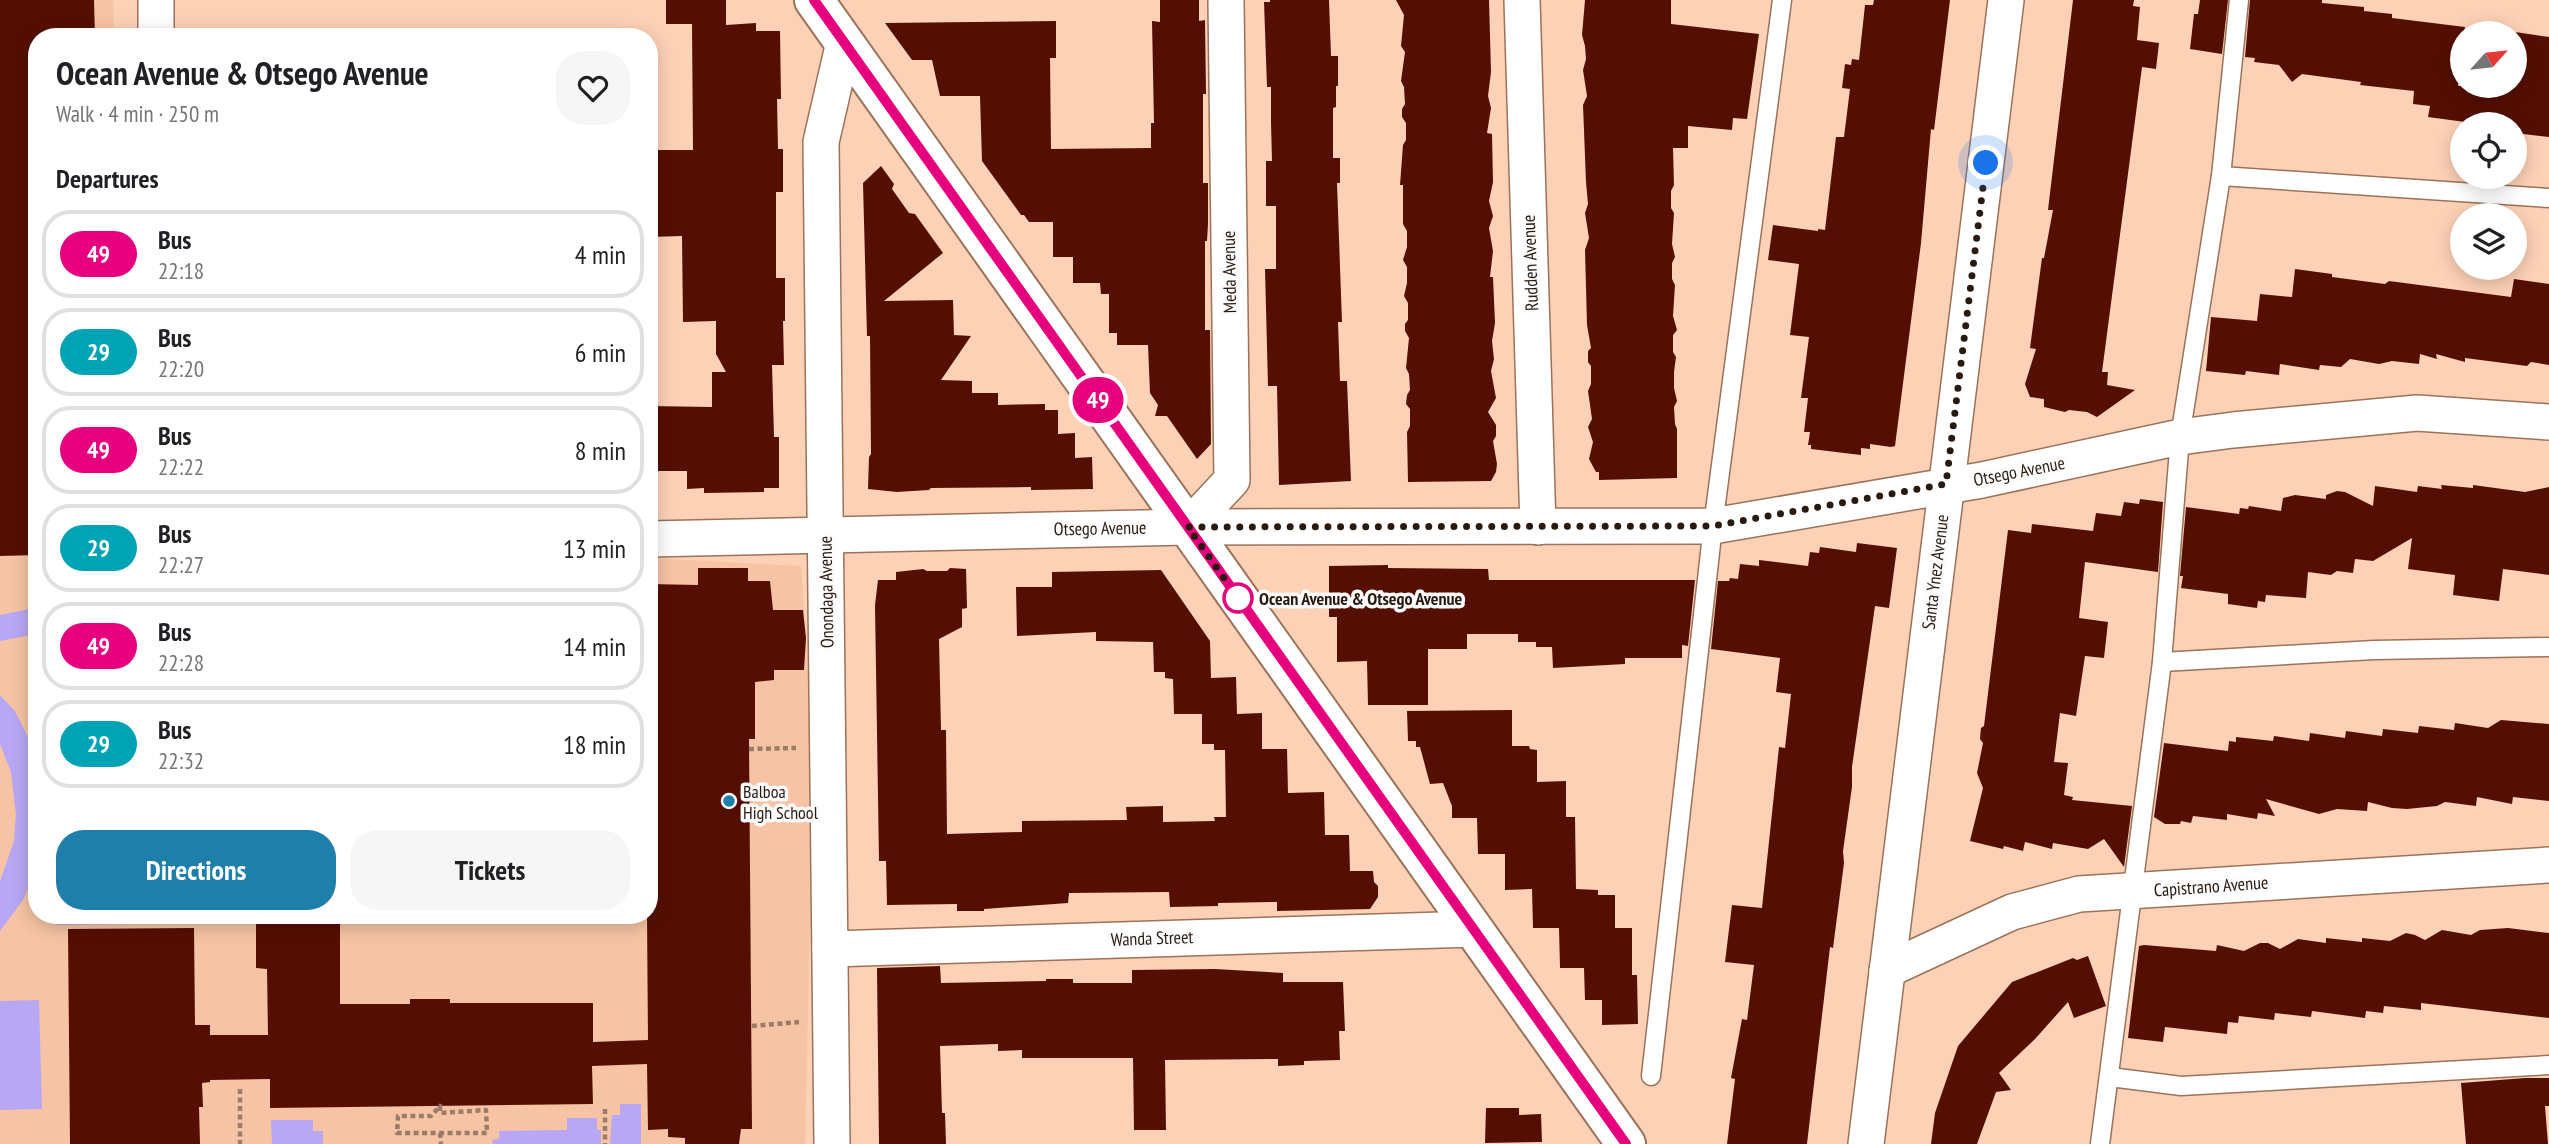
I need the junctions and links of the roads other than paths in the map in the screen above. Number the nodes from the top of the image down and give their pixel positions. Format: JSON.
{"nodes":[{"id":1,"x":156,"y":0,"type":"edge"},
{"id":2,"x":814,"y":0,"type":"edge"},
{"id":3,"x":1226,"y":0,"type":"edge"},
{"id":4,"x":1522,"y":0,"type":"edge"},
{"id":5,"x":1782,"y":0,"type":"edge"},
{"id":6,"x":2006,"y":0,"type":"edge"},
{"id":7,"x":2239,"y":0,"type":"edge"},
{"id":8,"x":156,"y":28,"type":"edge"},
{"id":9,"x":844,"y":43,"type":"junction"},
{"id":10,"x":2221,"y":176,"type":"junction"},
{"id":11,"x":2549,"y":198,"type":"edge"},
{"id":12,"x":2549,"y":422,"type":"edge"},
{"id":13,"x":2180,"y":437,"type":"junction"},
{"id":14,"x":1946,"y":484,"type":"junction"},
{"id":15,"x":1713,"y":526,"type":"junction"},
{"id":16,"x":1188,"y":527,"type":"junction"},
{"id":17,"x":1538,"y":527,"type":"junction"},
{"id":18,"x":825,"y":536,"type":"junction"},
{"id":19,"x":658,"y":539,"type":"edge"},
{"id":20,"x":2549,"y":647,"type":"edge"},
{"id":21,"x":2162,"y":662,"type":"junction"},
{"id":22,"x":2549,"y":865,"type":"edge"},
{"id":23,"x":2131,"y":891,"type":"junction"},
{"id":24,"x":1474,"y":929,"type":"junction"},
{"id":25,"x":830,"y":949,"type":"junction"},
{"id":26,"x":1887,"y":970,"type":"junction"},
{"id":27,"x":2549,"y":1065,"type":"edge"},
{"id":28,"x":1651,"y":1076,"type":"dead end"},
{"id":29,"x":2109,"y":1077,"type":"junction"},
{"id":30,"x":832,"y":1144,"type":"edge"},
{"id":31,"x":1626,"y":1144,"type":"edge"},
{"id":32,"x":1866,"y":1144,"type":"edge"},
{"id":33,"x":2100,"y":1144,"type":"edge"}],
"edges":[{"from":1,"to":8,"type":"street"},
{"from":2,"to":9,"type":"main road"},
{"from":3,"to":16,"type":"street","name":"Meda Avenue"},
{"from":4,"to":17,"type":"street","name":"Rudden Avenue"},
{"from":5,"to":15,"type":"lane"},
{"from":6,"to":14,"type":"street","name":"Santa Ynez Avenue"},
{"from":7,"to":10,"type":"lane"},
{"from":9,"to":16,"type":"main road"},
{"from":9,"to":18,"type":"street","name":"Onondaga Avenue"},
{"from":10,"to":11,"type":"lane"},
{"from":10,"to":13,"type":"lane"},
{"from":12,"to":13,"type":"street","name":"Otsego Avenue"},
{"from":13,"to":14,"type":"street","name":"Otsego Avenue"},
{"from":13,"to":21,"type":"lane"},
{"from":14,"to":15,"type":"street","name":"Otsego Avenue"},
{"from":14,"to":26,"type":"street","name":"Santa Ynez Avenue"},
{"from":15,"to":17,"type":"street","name":"Otsego Avenue"},
{"from":15,"to":28,"type":"lane"},
{"from":16,"to":17,"type":"street","name":"Otsego Avenue"},
{"from":16,"to":18,"type":"street","name":"Otsego Avenue"},
{"from":16,"to":24,"type":"main road"},
{"from":18,"to":19,"type":"street","name":"Otsego Avenue"},
{"from":18,"to":25,"type":"street","name":"Onondaga Avenue"},
{"from":20,"to":21,"type":"lane"},
{"from":21,"to":23,"type":"lane"},
{"from":22,"to":23,"type":"street","name":"Capistrano Avenue"},
{"from":23,"to":26,"type":"street","name":"Capistrano Avenue"},
{"from":23,"to":29,"type":"lane"},
{"from":24,"to":25,"type":"street","name":"Wanda Street"},
{"from":24,"to":31,"type":"main road"},
{"from":25,"to":30,"type":"street","name":"Onondaga Avenue"},
{"from":26,"to":32,"type":"street","name":"Santa Ynez Avenue"},
{"from":27,"to":29,"type":"lane"},
{"from":29,"to":33,"type":"lane"}]}
